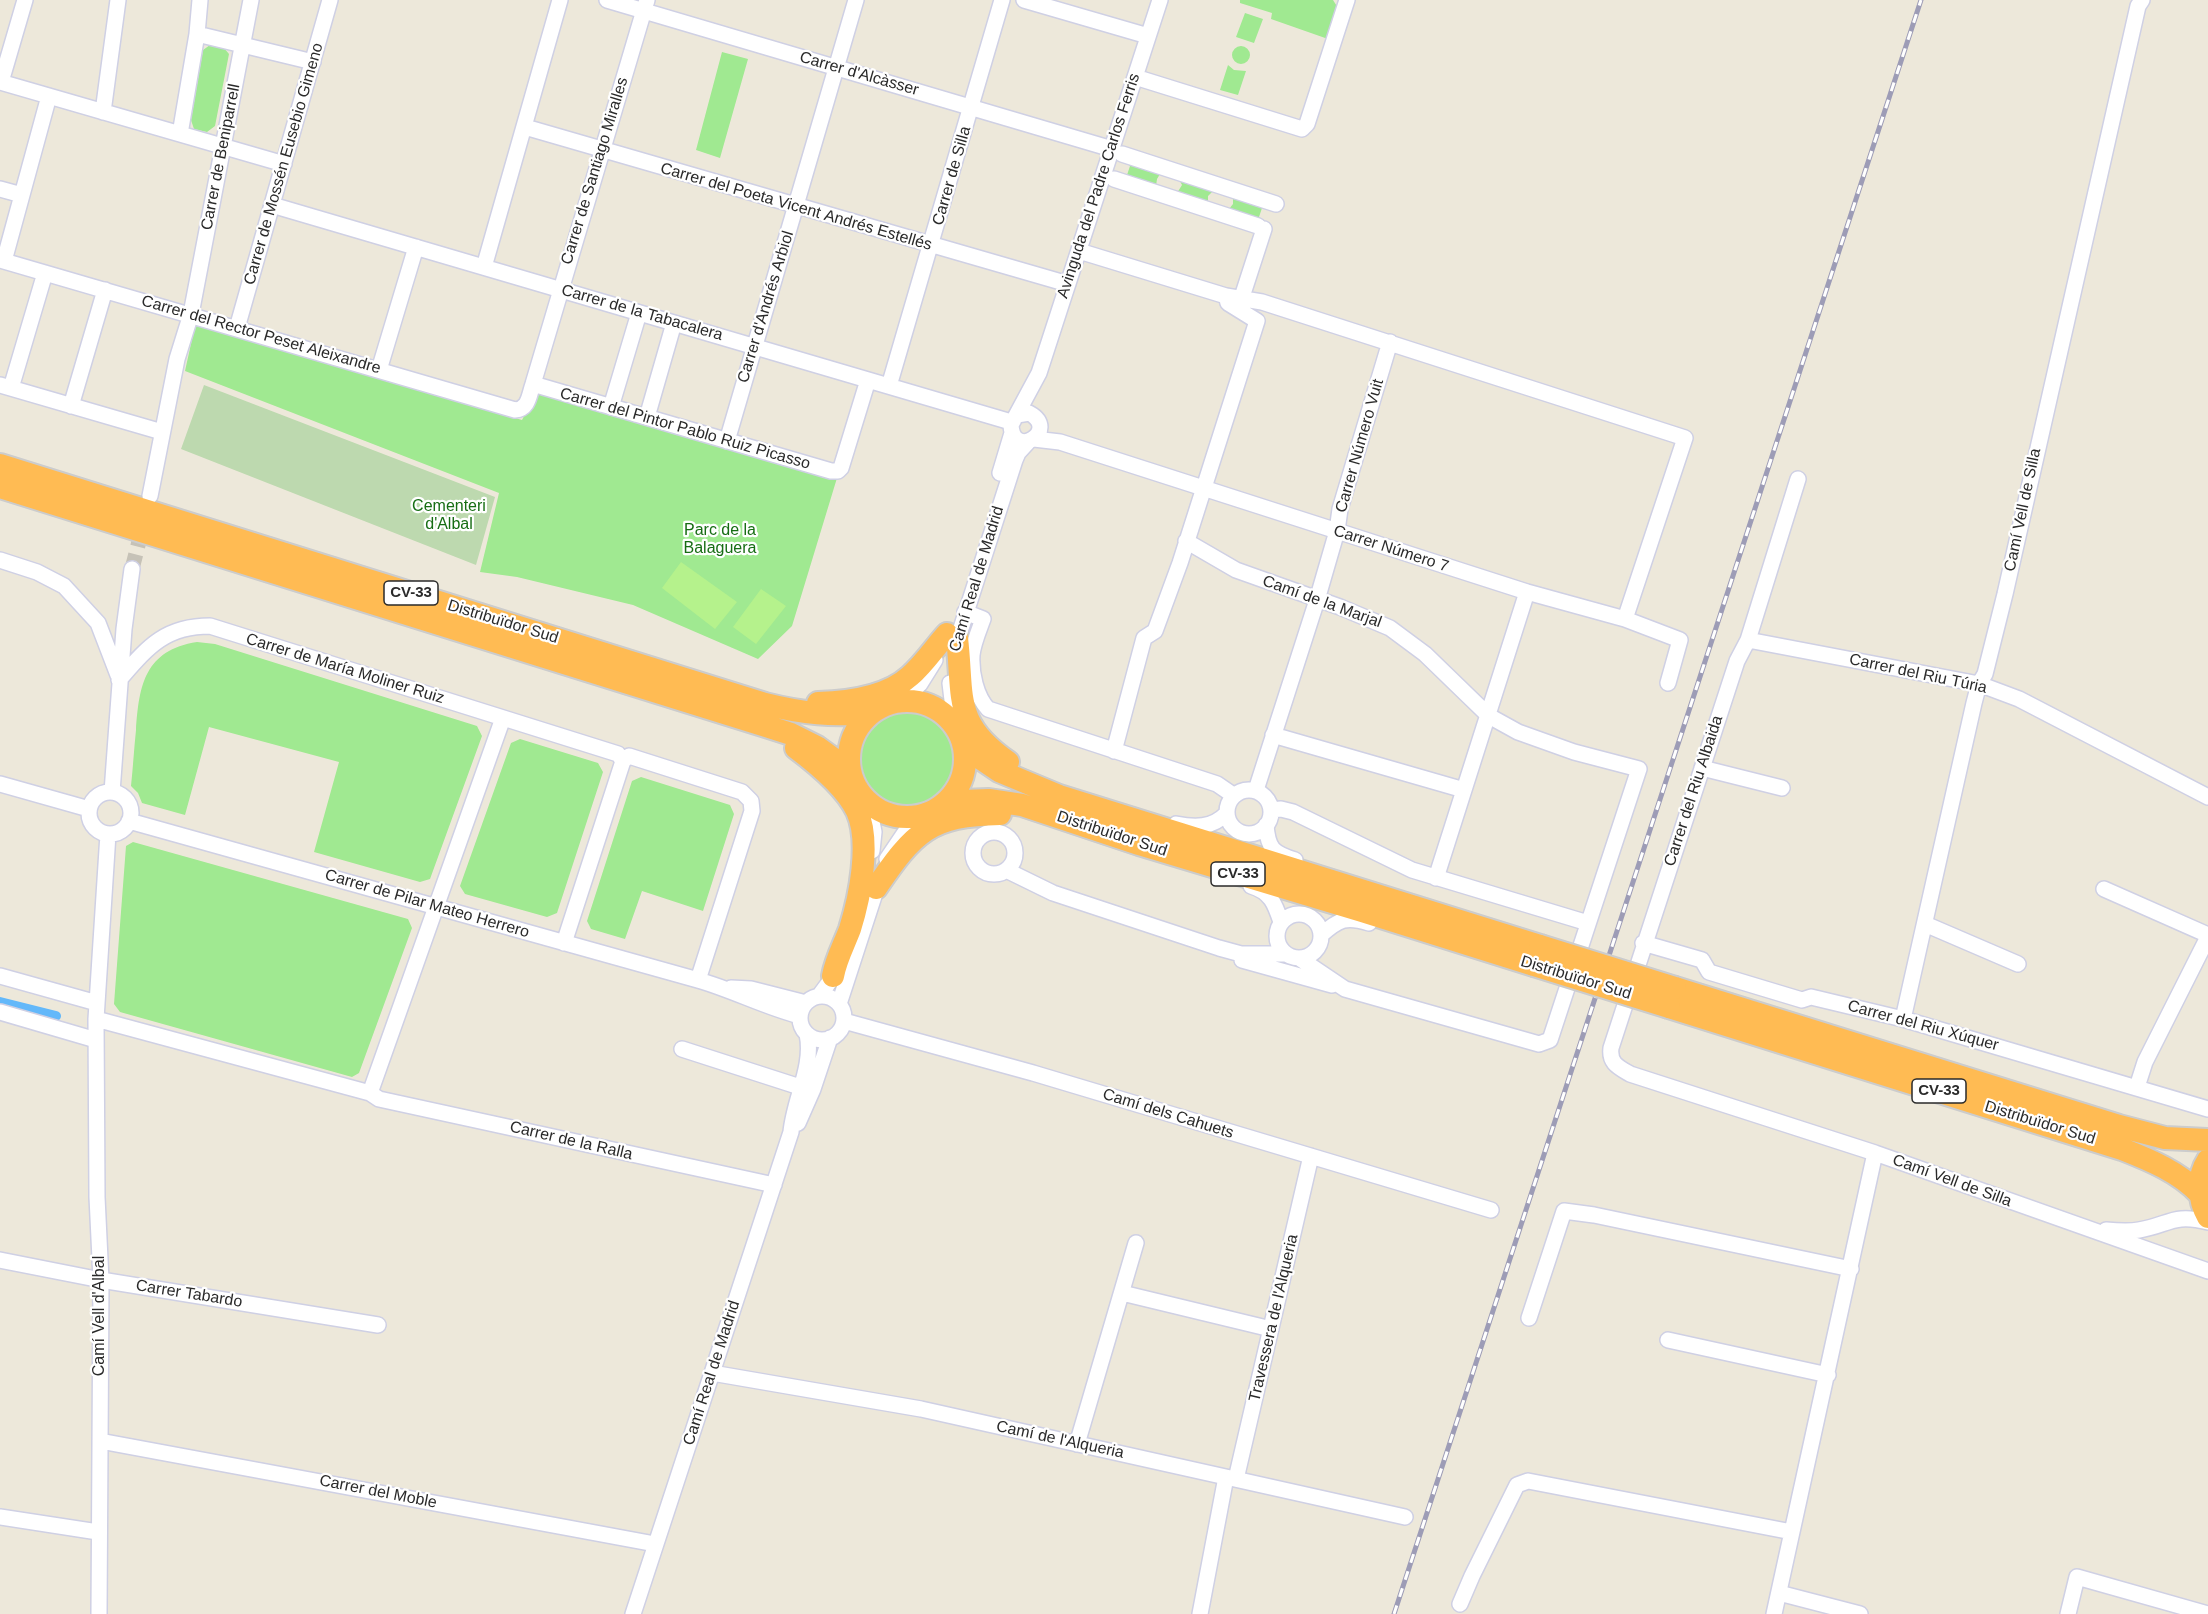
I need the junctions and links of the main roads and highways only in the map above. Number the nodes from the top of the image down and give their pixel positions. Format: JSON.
{"nodes":[{"id":1,"x":0,"y":465,"type":"edge"},
{"id":2,"x":0,"y":487,"type":"edge"},
{"id":3,"x":872,"y":712,"type":"junction"},
{"id":4,"x":765,"y":715,"type":"junction"},
{"id":5,"x":965,"y":748,"type":"junction"},
{"id":6,"x":850,"y":771,"type":"junction"},
{"id":7,"x":1056,"y":805,"type":"junction"},
{"id":8,"x":941,"y":806,"type":"junction"},
{"id":9,"x":876,"y":888,"type":"road end"},
{"id":10,"x":1537,"y":956,"type":"junction"},
{"id":11,"x":833,"y":976,"type":"road end"},
{"id":12,"x":1672,"y":998,"type":"junction"},
{"id":13,"x":2208,"y":1140,"type":"edge"},
{"id":14,"x":2208,"y":1160,"type":"edge"},
{"id":15,"x":2200,"y":1194,"type":"junction"},
{"id":16,"x":2208,"y":1217,"type":"edge"}],
"edges":[{"from":1,"to":4,"type":"highway","name":"Distribuïdor Sud","number":"CV-33"},
{"from":2,"to":4,"type":"highway","name":"Distribuïdor Sud","number":"CV-33"},
{"from":3,"to":4,"type":"highway","name":"Distribuïdor Sud","number":"CV-33"},
{"from":3,"to":5,"type":"highway","number":"CV-33"},
{"from":3,"to":6,"type":"highway"},
{"from":4,"to":6,"type":"highway","name":"Distribuïdor Sud","number":"CV-33"},
{"from":4,"to":7,"type":"highway"},
{"from":4,"to":11,"type":"highway"},
{"from":5,"to":7,"type":"highway","name":"Distribuïdor Sud","number":"CV-33"},
{"from":5,"to":8,"type":"highway","number":"CV-33"},
{"from":6,"to":8,"type":"highway","number":"CV-33"},
{"from":7,"to":8,"type":"highway","name":"Distribuïdor Sud","number":"CV-33"},
{"from":7,"to":9,"type":"highway"},
{"from":7,"to":10,"type":"highway","name":"Distribuïdor Sud","number":"CV-33"},
{"from":7,"to":10,"type":"highway","name":"Distribuïdor Sud","number":"CV-33"},
{"from":10,"to":12,"type":"highway","name":"Distribuïdor Sud","number":"CV-33","bridge":true},
{"from":12,"to":13,"type":"highway","name":"Distribuïdor Sud","number":"CV-33"},
{"from":12,"to":15,"type":"highway","name":"Distribuïdor Sud","number":"CV-33"},
{"from":14,"to":15,"type":"highway"},
{"from":15,"to":16,"type":"highway"}]}
